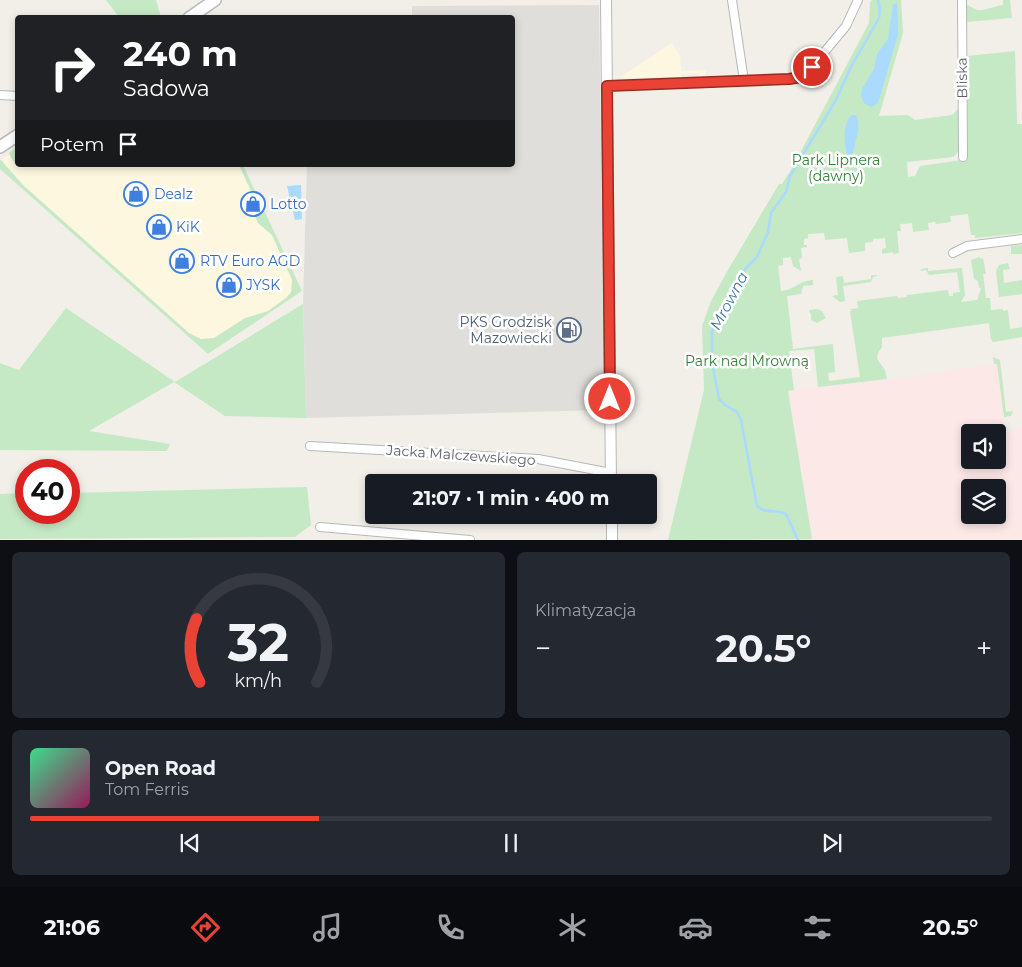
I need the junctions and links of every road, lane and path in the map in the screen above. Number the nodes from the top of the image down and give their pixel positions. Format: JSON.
{"nodes":[{"id":1,"x":215,"y":0,"type":"edge"},
{"id":2,"x":606,"y":0,"type":"edge"},
{"id":3,"x":732,"y":0,"type":"edge"},
{"id":4,"x":858,"y":0,"type":"edge"},
{"id":5,"x":962,"y":0,"type":"edge"},
{"id":6,"x":202,"y":4,"type":"edge"},
{"id":7,"x":193,"y":15,"type":"edge"},
{"id":8,"x":744,"y":81,"type":"junction"},
{"id":9,"x":607,"y":86,"type":"junction"},
{"id":10,"x":0,"y":95,"type":"edge"},
{"id":11,"x":15,"y":96,"type":"edge"},
{"id":12,"x":15,"y":137,"type":"edge"},
{"id":13,"x":0,"y":147,"type":"edge"},
{"id":14,"x":963,"y":157,"type":"dead end"},
{"id":15,"x":1022,"y":239,"type":"edge"},
{"id":16,"x":953,"y":253,"type":"dead end"},
{"id":17,"x":310,"y":446,"type":"dead end"},
{"id":18,"x":596,"y":474,"type":"edge"},
{"id":19,"x":611,"y":474,"type":"edge"},
{"id":20,"x":612,"y":524,"type":"edge"},
{"id":21,"x":320,"y":527,"type":"dead end"},
{"id":22,"x":470,"y":540,"type":"edge"},
{"id":23,"x":612,"y":540,"type":"edge"}],
"edges":[{"from":1,"to":6,"type":"main road"},
{"from":2,"to":9,"type":"street"},
{"from":3,"to":8,"type":"street"},
{"from":4,"to":8,"type":"street"},
{"from":5,"to":14,"type":"street","name":"Bliska"},
{"from":6,"to":7,"type":"main road"},
{"from":8,"to":9,"type":"street"},
{"from":9,"to":19,"type":"street"},
{"from":10,"to":11,"type":"street"},
{"from":12,"to":13,"type":"main road"},
{"from":15,"to":16,"type":"street"},
{"from":17,"to":18,"type":"street","name":"Jacka Malczewskiego"},
{"from":20,"to":23,"type":"street"},
{"from":21,"to":22,"type":"street"}]}
